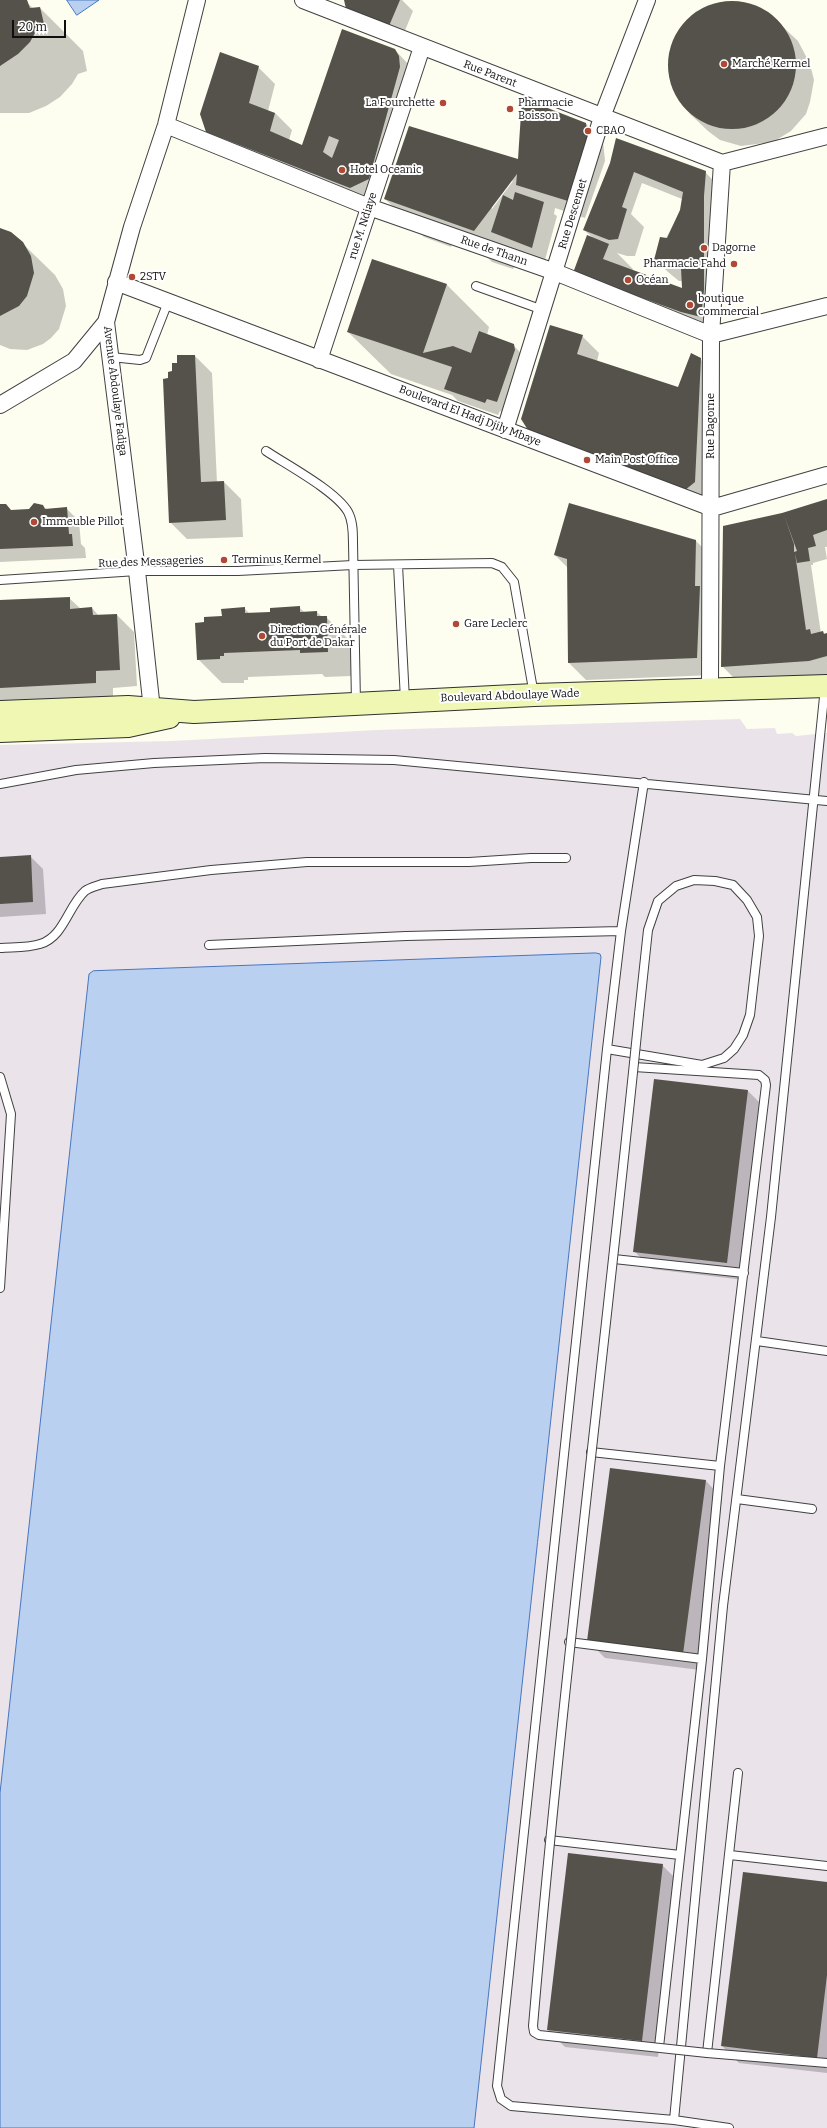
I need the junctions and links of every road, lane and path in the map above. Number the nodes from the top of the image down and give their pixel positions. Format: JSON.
{"nodes":[{"id":1,"x":197,"y":0,"type":"edge"},
{"id":2,"x":303,"y":0,"type":"edge"},
{"id":3,"x":646,"y":0,"type":"edge"},
{"id":4,"x":422,"y":47,"type":"junction"},
{"id":5,"x":602,"y":117,"type":"junction"},
{"id":6,"x":166,"y":125,"type":"junction"},
{"id":7,"x":827,"y":136,"type":"edge"},
{"id":8,"x":722,"y":163,"type":"junction"},
{"id":9,"x":369,"y":207,"type":"junction"},
{"id":10,"x":555,"y":272,"type":"junction"},
{"id":11,"x":116,"y":282,"type":"junction"},
{"id":12,"x":476,"y":286,"type":"dead end"},
{"id":13,"x":168,"y":302,"type":"junction"},
{"id":14,"x":827,"y":306,"type":"edge"},
{"id":15,"x":543,"y":310,"type":"junction"},
{"id":16,"x":106,"y":322,"type":"junction"},
{"id":17,"x":711,"y":335,"type":"junction"},
{"id":18,"x":111,"y":357,"type":"junction"},
{"id":19,"x":319,"y":360,"type":"junction"},
{"id":20,"x":0,"y":405,"type":"edge"},
{"id":21,"x":505,"y":430,"type":"junction"},
{"id":22,"x":266,"y":451,"type":"dead end"},
{"id":23,"x":827,"y":475,"type":"edge"},
{"id":24,"x":712,"y":508,"type":"junction"},
{"id":25,"x":353,"y":565,"type":"junction"},
{"id":26,"x":398,"y":565,"type":"junction"},
{"id":27,"x":137,"y":571,"type":"junction"},
{"id":28,"x":0,"y":580,"type":"edge"},
{"id":29,"x":826,"y":686,"type":"edge"},
{"id":30,"x":710,"y":689,"type":"junction"},
{"id":31,"x":534,"y":695,"type":"junction"},
{"id":32,"x":405,"y":701,"type":"junction"},
{"id":33,"x":356,"y":702,"type":"junction"},
{"id":34,"x":0,"y":712,"type":"edge"},
{"id":35,"x":153,"y":715,"type":"junction"},
{"id":36,"x":0,"y":731,"type":"edge"},
{"id":37,"x":644,"y":782,"type":"junction"},
{"id":38,"x":0,"y":784,"type":"edge"},
{"id":39,"x":813,"y":799,"type":"junction"},
{"id":40,"x":827,"y":800,"type":"edge"},
{"id":41,"x":566,"y":858,"type":"dead end"},
{"id":42,"x":621,"y":931,"type":"junction"},
{"id":43,"x":209,"y":945,"type":"dead end"},
{"id":44,"x":0,"y":948,"type":"edge"},
{"id":45,"x":606,"y":1049,"type":"junction"},
{"id":46,"x":634,"y":1067,"type":"junction"},
{"id":47,"x":0,"y":1077,"type":"edge"},
{"id":48,"x":614,"y":1258,"type":"junction"},
{"id":49,"x":744,"y":1273,"type":"junction"},
{"id":50,"x":0,"y":1288,"type":"edge"},
{"id":51,"x":757,"y":1341,"type":"junction"},
{"id":52,"x":827,"y":1351,"type":"edge"},
{"id":53,"x":591,"y":1452,"type":"junction"},
{"id":54,"x":720,"y":1466,"type":"junction"},
{"id":55,"x":738,"y":1499,"type":"junction"},
{"id":56,"x":812,"y":1509,"type":"dead end"},
{"id":57,"x":569,"y":1642,"type":"junction"},
{"id":58,"x":702,"y":1659,"type":"junction"},
{"id":59,"x":738,"y":1773,"type":"dead end"},
{"id":60,"x":549,"y":1840,"type":"junction"},
{"id":61,"x":680,"y":1855,"type":"junction"},
{"id":62,"x":730,"y":1855,"type":"junction"},
{"id":63,"x":827,"y":1866,"type":"edge"},
{"id":64,"x":659,"y":2047,"type":"junction"},
{"id":65,"x":706,"y":2053,"type":"junction"},
{"id":66,"x":827,"y":2062,"type":"edge"},
{"id":67,"x":674,"y":2120,"type":"junction"},
{"id":68,"x":729,"y":2128,"type":"edge"}],
"edges":[{"from":1,"to":6,"type":"street","name":"Avenue Abdoulaye Fadiga"},
{"from":2,"to":4,"type":"street","name":"Rue Parent"},
{"from":3,"to":5,"type":"street","name":"Rue Descemet"},
{"from":4,"to":5,"type":"street","name":"Rue Parent"},
{"from":4,"to":9,"type":"street","name":"rue M. Ndiaye"},
{"from":5,"to":8,"type":"street","name":"Rue Parent"},
{"from":5,"to":10,"type":"street","name":"Rue Descemet"},
{"from":6,"to":9,"type":"street","name":"Rue de Thann"},
{"from":6,"to":11,"type":"street","name":"Avenue Abdoulaye Fadiga"},
{"from":7,"to":8,"type":"street"},
{"from":8,"to":17,"type":"street","name":"Rue Dagorne"},
{"from":9,"to":10,"type":"street","name":"Rue de Thann"},
{"from":9,"to":19,"type":"street","name":"rue M. Ndiaye"},
{"from":10,"to":15,"type":"street","name":"Rue Descemet"},
{"from":10,"to":17,"type":"street","name":"Rue de Thann"},
{"from":11,"to":13,"type":"street","name":"Boulevard El Hadj Djily Mbaye"},
{"from":11,"to":16,"type":"street","name":"Avenue Abdoulaye Fadiga"},
{"from":12,"to":15,"type":"lane"},
{"from":13,"to":18,"type":"lane"},
{"from":13,"to":19,"type":"street","name":"Boulevard El Hadj Djily Mbaye"},
{"from":14,"to":17,"type":"street"},
{"from":15,"to":21,"type":"street","name":"Rue Descemet"},
{"from":16,"to":18,"type":"street","name":"Avenue Abdoulaye Fadiga"},
{"from":16,"to":20,"type":"street"},
{"from":17,"to":24,"type":"street","name":"Rue Dagorne"},
{"from":18,"to":27,"type":"street","name":"Avenue Abdoulaye Fadiga"},
{"from":19,"to":21,"type":"street","name":"Boulevard El Hadj Djily Mbaye"},
{"from":21,"to":24,"type":"street","name":"Boulevard El Hadj Djily Mbaye"},
{"from":22,"to":25,"type":"lane"},
{"from":23,"to":24,"type":"street"},
{"from":24,"to":30,"type":"street","name":"Rue Dagorne"},
{"from":25,"to":26,"type":"lane","name":"Rue des Messageries"},
{"from":25,"to":27,"type":"lane","name":"Rue des Messageries"},
{"from":25,"to":33,"type":"lane"},
{"from":26,"to":31,"type":"lane","name":"Rue des Messageries"},
{"from":26,"to":32,"type":"lane"},
{"from":27,"to":28,"type":"lane","name":"Rue des Messageries"},
{"from":27,"to":35,"type":"street","name":"Avenue Abdoulaye Fadiga"},
{"from":29,"to":30,"type":"street","name":"Boulevard Abdoulaye Wade"},
{"from":29,"to":39,"type":"lane"},
{"from":30,"to":31,"type":"street","name":"Boulevard Abdoulaye Wade"},
{"from":31,"to":32,"type":"street","name":"Boulevard Abdoulaye Wade"},
{"from":32,"to":33,"type":"street","name":"Boulevard Abdoulaye Wade"},
{"from":33,"to":35,"type":"street","name":"Boulevard Abdoulaye Wade"},
{"from":34,"to":35,"type":"street","name":"Boulevard Abdoulaye Wade"},
{"from":35,"to":36,"type":"street","name":"Boulevard Abdoulaye Wade"},
{"from":37,"to":38,"type":"lane"},
{"from":37,"to":39,"type":"lane"},
{"from":37,"to":42,"type":"lane"},
{"from":39,"to":40,"type":"lane"},
{"from":39,"to":51,"type":"lane"},
{"from":41,"to":44,"type":"lane"},
{"from":42,"to":43,"type":"lane"},
{"from":42,"to":45,"type":"lane"},
{"from":45,"to":46,"type":"lane","bridge":true},
{"from":45,"to":67,"type":"lane"},
{"from":46,"to":48,"type":"lane","bridge":true},
{"from":46,"to":49,"type":"lane"},
{"from":47,"to":50,"type":"lane"},
{"from":48,"to":49,"type":"lane"},
{"from":48,"to":53,"type":"lane","bridge":true},
{"from":49,"to":54,"type":"lane"},
{"from":51,"to":52,"type":"lane"},
{"from":51,"to":55,"type":"lane"},
{"from":53,"to":54,"type":"lane"},
{"from":53,"to":57,"type":"lane","bridge":true},
{"from":54,"to":58,"type":"lane"},
{"from":55,"to":56,"type":"lane"},
{"from":55,"to":67,"type":"lane"},
{"from":57,"to":58,"type":"lane"},
{"from":57,"to":60,"type":"lane","bridge":true},
{"from":58,"to":61,"type":"lane"},
{"from":59,"to":62,"type":"lane"},
{"from":60,"to":61,"type":"lane"},
{"from":60,"to":64,"type":"lane","bridge":true},
{"from":61,"to":64,"type":"lane"},
{"from":62,"to":63,"type":"lane"},
{"from":62,"to":65,"type":"lane"},
{"from":64,"to":65,"type":"lane","bridge":true},
{"from":65,"to":66,"type":"lane","bridge":true},
{"from":67,"to":68,"type":"lane"}]}
